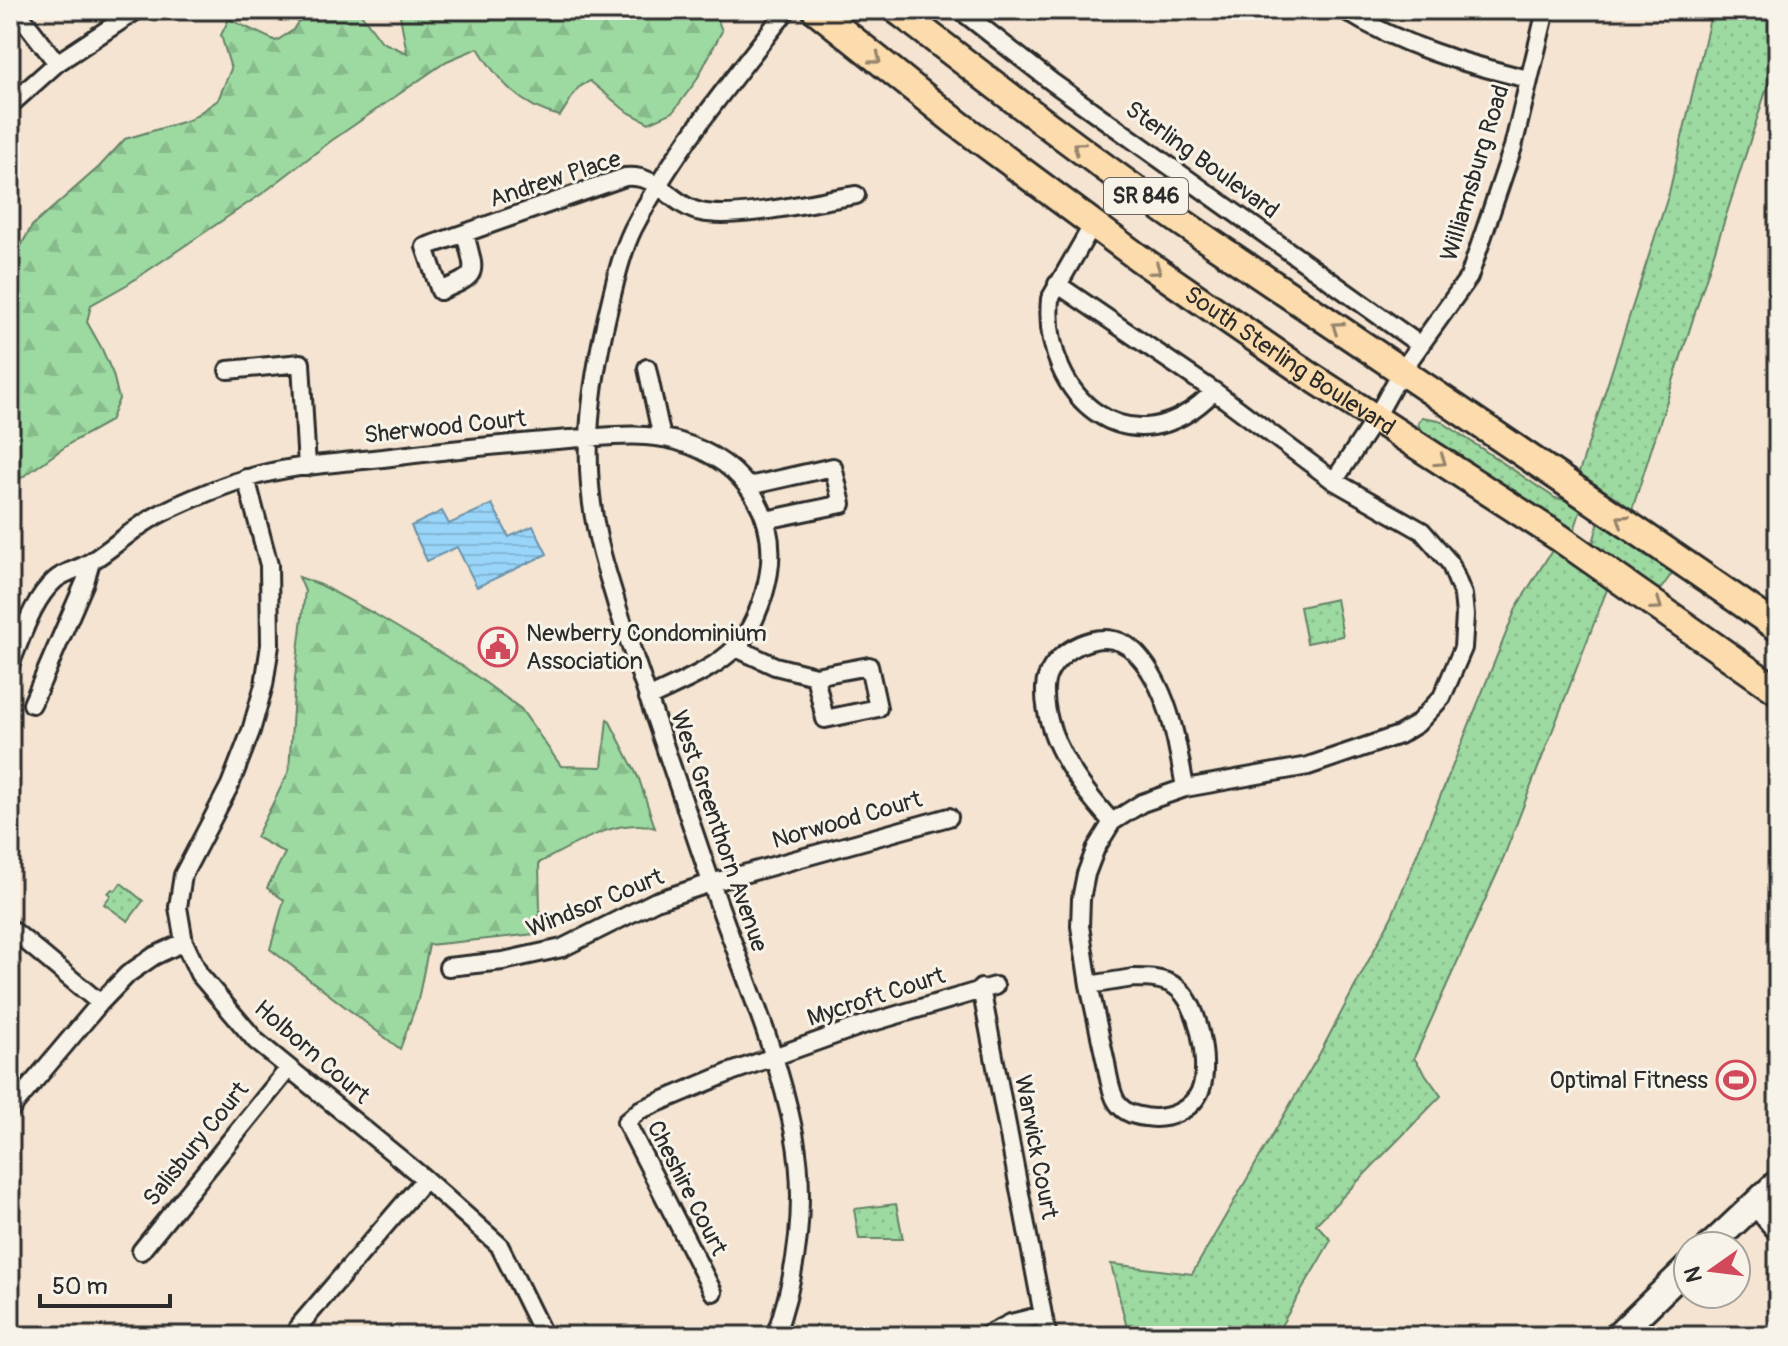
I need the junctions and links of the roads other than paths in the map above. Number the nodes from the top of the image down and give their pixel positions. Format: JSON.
{"nodes":[{"id":1,"x":16,"y":10,"type":"edge"},
{"id":2,"x":137,"y":10,"type":"edge"},
{"id":3,"x":787,"y":10,"type":"edge"},
{"id":4,"x":816,"y":10,"type":"edge"},
{"id":5,"x":897,"y":10,"type":"edge"},
{"id":6,"x":960,"y":10,"type":"edge"},
{"id":7,"x":1344,"y":10,"type":"edge"},
{"id":8,"x":1546,"y":10,"type":"edge"},
{"id":9,"x":57,"y":63,"type":"junction"},
{"id":10,"x":1528,"y":79,"type":"junction"},
{"id":11,"x":10,"y":105,"type":"edge"},
{"id":12,"x":659,"y":186,"type":"junction"},
{"id":13,"x":856,"y":195,"type":"dead end"},
{"id":14,"x":1093,"y":224,"type":"junction"},
{"id":15,"x":465,"y":233,"type":"dead end"},
{"id":16,"x":1057,"y":284,"type":"junction"},
{"id":17,"x":1420,"y":345,"type":"junction"},
{"id":18,"x":647,"y":368,"type":"dead end"},
{"id":19,"x":228,"y":370,"type":"dead end"},
{"id":20,"x":1401,"y":372,"type":"junction"},
{"id":21,"x":1214,"y":391,"type":"junction"},
{"id":22,"x":1375,"y":419,"type":"junction"},
{"id":23,"x":587,"y":438,"type":"junction"},
{"id":24,"x":662,"y":438,"type":"junction"},
{"id":25,"x":307,"y":467,"type":"junction"},
{"id":26,"x":246,"y":478,"type":"junction"},
{"id":27,"x":1334,"y":481,"type":"junction"},
{"id":28,"x":749,"y":486,"type":"junction"},
{"id":29,"x":766,"y":520,"type":"junction"},
{"id":30,"x":91,"y":562,"type":"junction"},
{"id":31,"x":1778,"y":628,"type":"edge"},
{"id":32,"x":736,"y":648,"type":"junction"},
{"id":33,"x":10,"y":665,"type":"edge"},
{"id":34,"x":815,"y":676,"type":"dead end"},
{"id":35,"x":1778,"y":691,"type":"edge"},
{"id":36,"x":648,"y":698,"type":"junction"},
{"id":37,"x":32,"y":704,"type":"dead end"},
{"id":38,"x":1185,"y":788,"type":"junction"},
{"id":39,"x":949,"y":817,"type":"dead end"},
{"id":40,"x":1112,"y":822,"type":"junction"},
{"id":41,"x":711,"y":883,"type":"junction"},
{"id":42,"x":10,"y":928,"type":"edge"},
{"id":43,"x":184,"y":942,"type":"junction"},
{"id":44,"x":448,"y":967,"type":"dead end"},
{"id":45,"x":1089,"y":985,"type":"junction"},
{"id":46,"x":988,"y":987,"type":"joint"},
{"id":47,"x":100,"y":1003,"type":"junction"},
{"id":48,"x":773,"y":1057,"type":"junction"},
{"id":49,"x":289,"y":1068,"type":"junction"},
{"id":50,"x":10,"y":1110,"type":"edge"},
{"id":51,"x":425,"y":1179,"type":"junction"},
{"id":52,"x":1778,"y":1182,"type":"edge"},
{"id":53,"x":1753,"y":1205,"type":"junction"},
{"id":54,"x":1727,"y":1230,"type":"edge"},
{"id":55,"x":1778,"y":1234,"type":"edge"},
{"id":56,"x":141,"y":1251,"type":"dead end"},
{"id":57,"x":1672,"y":1283,"type":"edge"},
{"id":58,"x":713,"y":1292,"type":"dead end"},
{"id":59,"x":1043,"y":1315,"type":"junction"},
{"id":60,"x":298,"y":1327,"type":"dead end"},
{"id":61,"x":544,"y":1336,"type":"edge"},
{"id":62,"x":775,"y":1336,"type":"edge"},
{"id":63,"x":985,"y":1336,"type":"edge"},
{"id":64,"x":1048,"y":1336,"type":"edge"},
{"id":65,"x":1617,"y":1336,"type":"edge"}],
"edges":[{"from":1,"to":9,"type":"street"},
{"from":2,"to":9,"type":"street"},
{"from":3,"to":12,"type":"street","name":"West Greenthorn Avenue"},
{"from":4,"to":14,"type":"main road","name":"South Sterling Boulevard","number":"SR 846","one_way":true},
{"from":20,"to":5,"type":"main road","number":"SR 846","one_way":true},
{"from":6,"to":17,"type":"street","name":"Sterling Boulevard"},
{"from":7,"to":10,"type":"street"},
{"from":8,"to":10,"type":"street","name":"Williamsburg Road"},
{"from":9,"to":11,"type":"street"},
{"from":10,"to":17,"type":"street","name":"Williamsburg Road"},
{"from":12,"to":13,"type":"street"},
{"from":12,"to":15,"type":"street","name":"Andrew Place"},
{"from":12,"to":23,"type":"street","name":"West Greenthorn Avenue"},
{"from":14,"to":16,"type":"street"},
{"from":14,"to":22,"type":"main road","name":"South Sterling Boulevard","number":"SR 846","one_way":true},
{"from":16,"to":21,"type":"street"},
{"from":16,"to":21,"type":"street"},
{"from":17,"to":20,"type":"street","name":"Williamsburg Road"},
{"from":18,"to":24,"type":"street"},
{"from":19,"to":25,"type":"street"},
{"from":20,"to":22,"type":"street","name":"Williamsburg Road"},
{"from":31,"to":20,"type":"main road","number":"SR 846","one_way":true},
{"from":21,"to":27,"type":"street"},
{"from":22,"to":27,"type":"street","name":"Williamsburg Road"},
{"from":22,"to":35,"type":"main road","name":"South Sterling Boulevard","number":"SR 846","one_way":true},
{"from":23,"to":24,"type":"street","name":"Sherwood Court"},
{"from":23,"to":25,"type":"street","name":"Sherwood Court"},
{"from":23,"to":36,"type":"street","name":"West Greenthorn Avenue"},
{"from":24,"to":28,"type":"street","name":"Sherwood Court"},
{"from":25,"to":26,"type":"street","name":"Sherwood Court"},
{"from":26,"to":30,"type":"street","name":"Sherwood Court"},
{"from":26,"to":43,"type":"street","name":"Holborn Court"},
{"from":27,"to":38,"type":"street"},
{"from":28,"to":29,"type":"street"},
{"from":28,"to":29,"type":"street"},
{"from":29,"to":32,"type":"street"},
{"from":30,"to":33,"type":"street","name":"Sherwood Court"},
{"from":30,"to":37,"type":"street"},
{"from":32,"to":34,"type":"street"},
{"from":32,"to":36,"type":"street"},
{"from":36,"to":41,"type":"street","name":"West Greenthorn Avenue"},
{"from":38,"to":40,"type":"street"},
{"from":38,"to":40,"type":"street"},
{"from":39,"to":41,"type":"street","name":"Norwood Court"},
{"from":40,"to":45,"type":"street"},
{"from":41,"to":44,"type":"street","name":"Windsor Court"},
{"from":41,"to":48,"type":"street","name":"West Greenthorn Avenue"},
{"from":42,"to":47,"type":"street"},
{"from":43,"to":47,"type":"street"},
{"from":43,"to":49,"type":"street","name":"Holborn Court"},
{"from":45,"to":45,"type":"street"},
{"from":46,"to":48,"type":"street","name":"Mycroft Court"},
{"from":46,"to":59,"type":"street","name":"Warwick Court"},
{"from":47,"to":50,"type":"street"},
{"from":48,"to":58,"type":"street","name":"Cheshire Court"},
{"from":48,"to":62,"type":"street","name":"West Greenthorn Avenue"},
{"from":49,"to":51,"type":"street","name":"Holborn Court"},
{"from":49,"to":56,"type":"street","name":"Salisbury Court"},
{"from":51,"to":60,"type":"street"},
{"from":51,"to":61,"type":"street","name":"Holborn Court"},
{"from":52,"to":53,"type":"main road"},
{"from":53,"to":54,"type":"main road"},
{"from":53,"to":55,"type":"street"},
{"from":57,"to":65,"type":"main road"},
{"from":59,"to":63,"type":"street"},
{"from":59,"to":64,"type":"street","name":"Warwick Court"}]}
